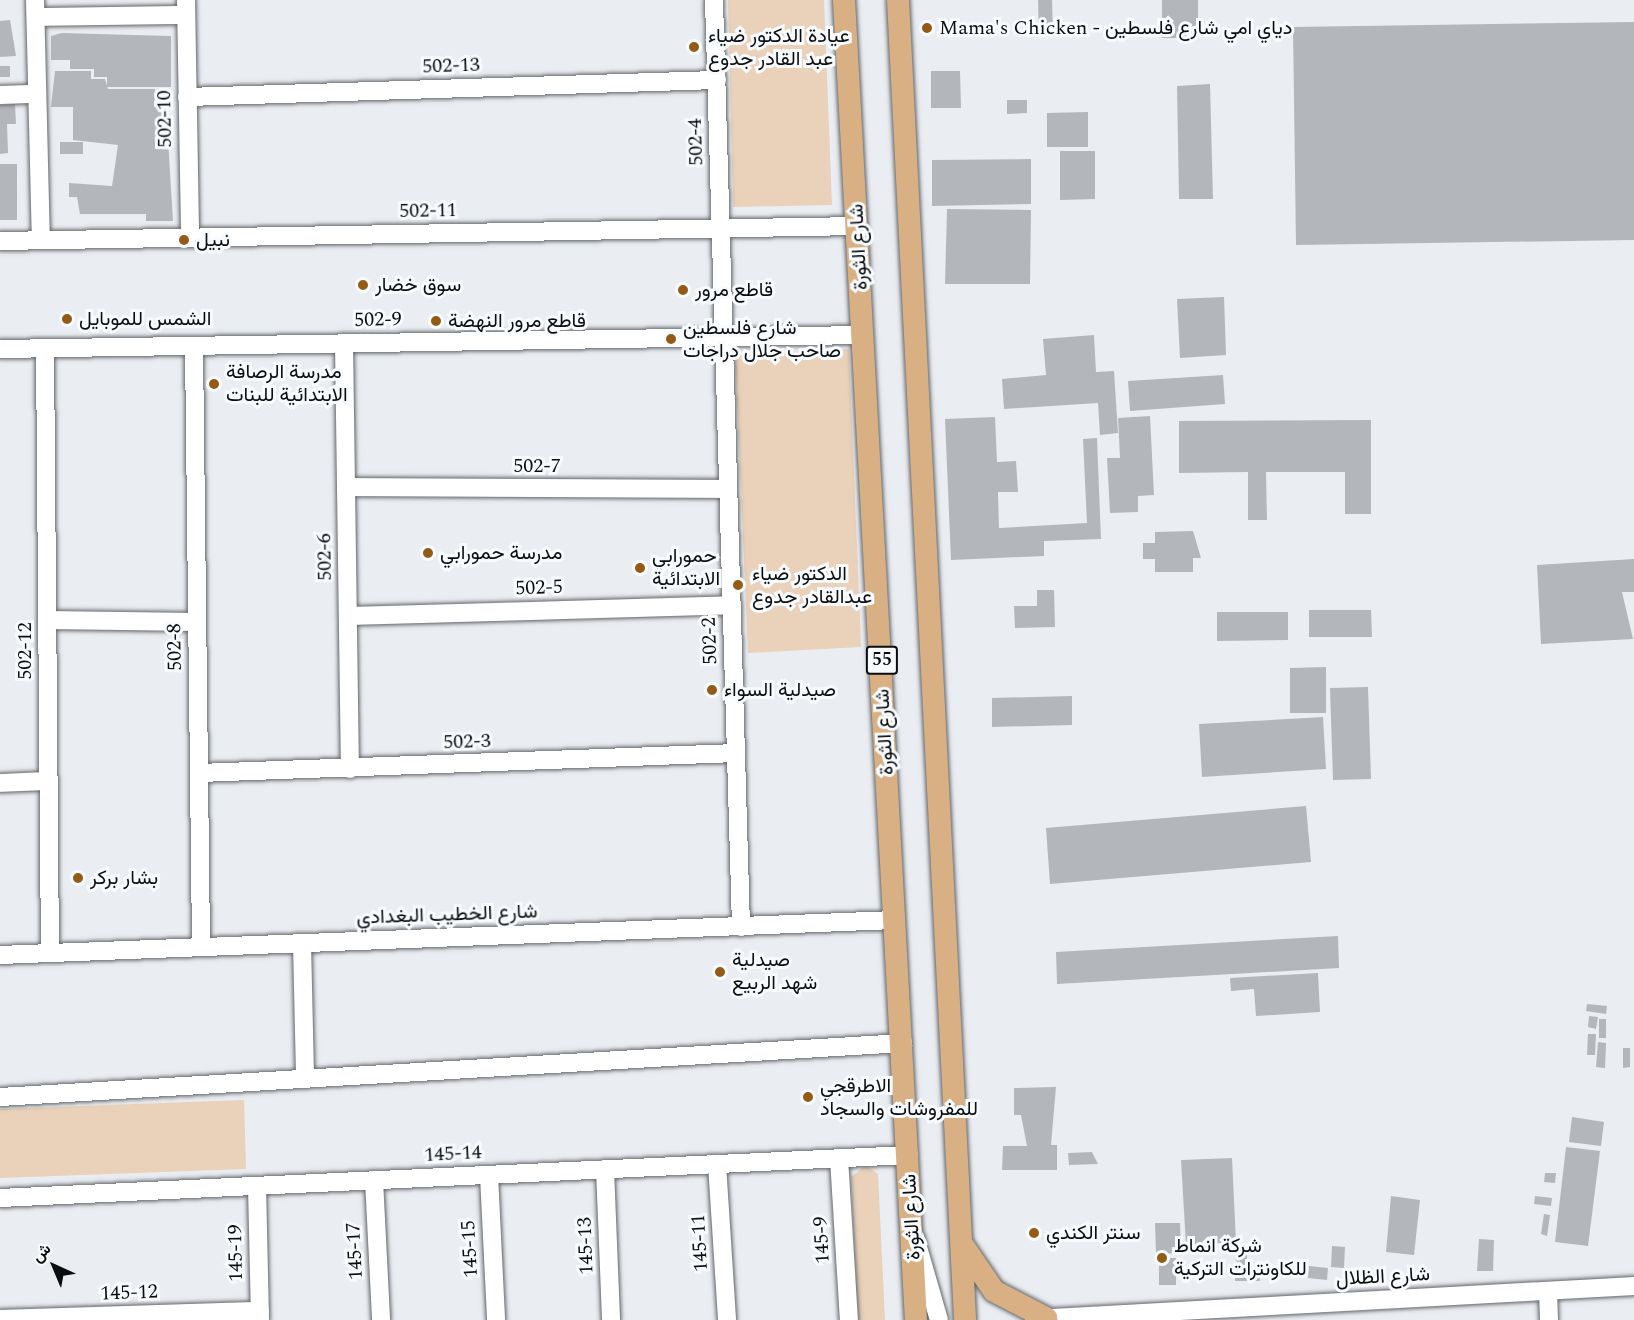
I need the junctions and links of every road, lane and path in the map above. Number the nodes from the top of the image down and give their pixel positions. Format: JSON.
{"nodes":[{"id":1,"x":714,"y":0,"type":"edge"},
{"id":2,"x":844,"y":0,"type":"edge"},
{"id":3,"x":898,"y":0,"type":"edge"},
{"id":4,"x":186,"y":7,"type":"edge"},
{"id":5,"x":36,"y":8,"type":"edge"},
{"id":6,"x":717,"y":80,"type":"junction"},
{"id":7,"x":37,"y":94,"type":"junction"},
{"id":8,"x":0,"y":95,"type":"edge"},
{"id":9,"x":187,"y":96,"type":"junction"},
{"id":10,"x":858,"y":226,"type":"junction"},
{"id":11,"x":721,"y":228,"type":"junction"},
{"id":12,"x":189,"y":237,"type":"junction"},
{"id":13,"x":41,"y":240,"type":"junction"},
{"id":14,"x":0,"y":241,"type":"edge"},
{"id":15,"x":722,"y":282,"type":"joint"},
{"id":16,"x":864,"y":335,"type":"junction"},
{"id":17,"x":724,"y":337,"type":"junction"},
{"id":18,"x":344,"y":343,"type":"junction"},
{"id":19,"x":194,"y":345,"type":"junction"},
{"id":20,"x":45,"y":348,"type":"junction"},
{"id":21,"x":0,"y":349,"type":"edge"},
{"id":22,"x":346,"y":487,"type":"junction"},
{"id":23,"x":728,"y":489,"type":"junction"},
{"id":24,"x":732,"y":605,"type":"junction"},
{"id":25,"x":348,"y":616,"type":"junction"},
{"id":26,"x":47,"y":620,"type":"junction"},
{"id":27,"x":197,"y":622,"type":"junction"},
{"id":28,"x":736,"y":753,"type":"junction"},
{"id":29,"x":350,"y":769,"type":"junction"},
{"id":30,"x":199,"y":773,"type":"junction"},
{"id":31,"x":48,"y":781,"type":"junction"},
{"id":32,"x":0,"y":783,"type":"edge"},
{"id":33,"x":896,"y":920,"type":"junction"},
{"id":34,"x":741,"y":927,"type":"junction"},
{"id":35,"x":302,"y":943,"type":"junction"},
{"id":36,"x":201,"y":947,"type":"junction"},
{"id":37,"x":50,"y":953,"type":"junction"},
{"id":38,"x":0,"y":955,"type":"edge"},
{"id":39,"x":903,"y":1043,"type":"junction"},
{"id":40,"x":305,"y":1079,"type":"junction"},
{"id":41,"x":0,"y":1097,"type":"edge"},
{"id":42,"x":909,"y":1155,"type":"junction"},
{"id":43,"x":839,"y":1158,"type":"junction"},
{"id":44,"x":717,"y":1164,"type":"junction"},
{"id":45,"x":605,"y":1169,"type":"junction"},
{"id":46,"x":489,"y":1175,"type":"junction"},
{"id":47,"x":374,"y":1180,"type":"junction"},
{"id":48,"x":257,"y":1186,"type":"junction"},
{"id":49,"x":0,"y":1198,"type":"edge"},
{"id":50,"x":913,"y":1233,"type":"junction"},
{"id":51,"x":961,"y":1242,"type":"junction"},
{"id":52,"x":1634,"y":1286,"type":"edge"},
{"id":53,"x":1548,"y":1291,"type":"junction"},
{"id":54,"x":260,"y":1315,"type":"edge"},
{"id":55,"x":0,"y":1319,"type":"edge"},
{"id":56,"x":1036,"y":1319,"type":"edge"},
{"id":57,"x":381,"y":1320,"type":"edge"},
{"id":58,"x":496,"y":1320,"type":"edge"},
{"id":59,"x":611,"y":1320,"type":"edge"},
{"id":60,"x":727,"y":1320,"type":"edge"},
{"id":61,"x":849,"y":1320,"type":"edge"},
{"id":62,"x":916,"y":1320,"type":"edge"},
{"id":63,"x":939,"y":1320,"type":"edge"},
{"id":64,"x":965,"y":1320,"type":"edge"},
{"id":65,"x":1549,"y":1320,"type":"edge"}],
"edges":[{"from":1,"to":6,"type":"street","name":"502-4"},
{"from":2,"to":10,"type":"main road","name":"شارع الثورة","number":"55"},
{"from":3,"to":51,"type":"main road"},
{"from":4,"to":5,"type":"street"},
{"from":4,"to":9,"type":"street","name":"502-10"},
{"from":5,"to":7,"type":"street"},
{"from":6,"to":9,"type":"street","name":"502-13"},
{"from":6,"to":11,"type":"street","name":"502-4"},
{"from":7,"to":8,"type":"street"},
{"from":7,"to":13,"type":"street"},
{"from":9,"to":12,"type":"street","name":"502-10"},
{"from":10,"to":11,"type":"street","name":"502-11"},
{"from":10,"to":16,"type":"main road","name":"شارع الثورة","number":"55"},
{"from":11,"to":12,"type":"street","name":"502-11"},
{"from":11,"to":15,"type":"street","name":"502-4"},
{"from":12,"to":13,"type":"street","name":"502-11"},
{"from":13,"to":14,"type":"street","name":"502-11"},
{"from":15,"to":17,"type":"street","name":"502-2"},
{"from":16,"to":17,"type":"street","name":"502-9"},
{"from":16,"to":33,"type":"main road","name":"شارع الثورة","number":"55"},
{"from":17,"to":18,"type":"street","name":"502-9"},
{"from":17,"to":23,"type":"street","name":"502-2"},
{"from":18,"to":19,"type":"street","name":"502-9"},
{"from":18,"to":22,"type":"street","name":"502-6"},
{"from":19,"to":20,"type":"street","name":"502-9"},
{"from":19,"to":27,"type":"street","name":"502-8"},
{"from":20,"to":21,"type":"street","name":"502-9"},
{"from":20,"to":26,"type":"street","name":"502-12"},
{"from":22,"to":23,"type":"street","name":"502-7"},
{"from":22,"to":25,"type":"street","name":"502-6"},
{"from":23,"to":24,"type":"street","name":"502-2"},
{"from":24,"to":25,"type":"street","name":"502-5"},
{"from":24,"to":28,"type":"street","name":"502-2"},
{"from":25,"to":29,"type":"street","name":"502-6"},
{"from":26,"to":27,"type":"street"},
{"from":26,"to":31,"type":"street","name":"502-12"},
{"from":27,"to":30,"type":"street","name":"502-8"},
{"from":28,"to":29,"type":"street","name":"502-3"},
{"from":28,"to":34,"type":"street","name":"502-2"},
{"from":29,"to":30,"type":"street","name":"502-3"},
{"from":30,"to":36,"type":"street","name":"502-8"},
{"from":31,"to":32,"type":"street"},
{"from":31,"to":37,"type":"street","name":"502-12"},
{"from":33,"to":34,"type":"street","name":"شارع الخطيب البغدادي"},
{"from":33,"to":39,"type":"main road","name":"شارع الثورة","number":"55"},
{"from":34,"to":35,"type":"street","name":"شارع الخطيب البغدادي"},
{"from":35,"to":36,"type":"street","name":"شارع الخطيب البغدادي"},
{"from":35,"to":40,"type":"street"},
{"from":36,"to":37,"type":"street","name":"شارع الخطيب البغدادي"},
{"from":37,"to":38,"type":"street","name":"شارع الخطيب البغدادي"},
{"from":39,"to":40,"type":"street"},
{"from":39,"to":42,"type":"main road","name":"شارع الثورة","number":"55"},
{"from":40,"to":41,"type":"street"},
{"from":42,"to":43,"type":"street","name":"145-14"},
{"from":42,"to":50,"type":"main road","name":"شارع الثورة","number":"55"},
{"from":43,"to":44,"type":"street","name":"145-14"},
{"from":43,"to":61,"type":"street","name":"145-9"},
{"from":44,"to":45,"type":"street","name":"145-14"},
{"from":44,"to":60,"type":"street","name":"145-11"},
{"from":45,"to":46,"type":"street","name":"145-14"},
{"from":45,"to":59,"type":"street","name":"145-13"},
{"from":46,"to":47,"type":"street","name":"145-14"},
{"from":46,"to":58,"type":"street","name":"145-15"},
{"from":47,"to":48,"type":"street","name":"145-14"},
{"from":47,"to":57,"type":"street","name":"145-17"},
{"from":48,"to":49,"type":"street","name":"145-14"},
{"from":48,"to":54,"type":"street","name":"145-19"},
{"from":50,"to":62,"type":"main road","name":"شارع الثورة","number":"55"},
{"from":50,"to":63,"type":"street"},
{"from":51,"to":56,"type":"main road"},
{"from":51,"to":64,"type":"main road"},
{"from":52,"to":53,"type":"street","name":"شارع الظلال"},
{"from":53,"to":56,"type":"street","name":"شارع الظلال"},
{"from":53,"to":65,"type":"street"},
{"from":54,"to":55,"type":"street","name":"145-12"}]}
